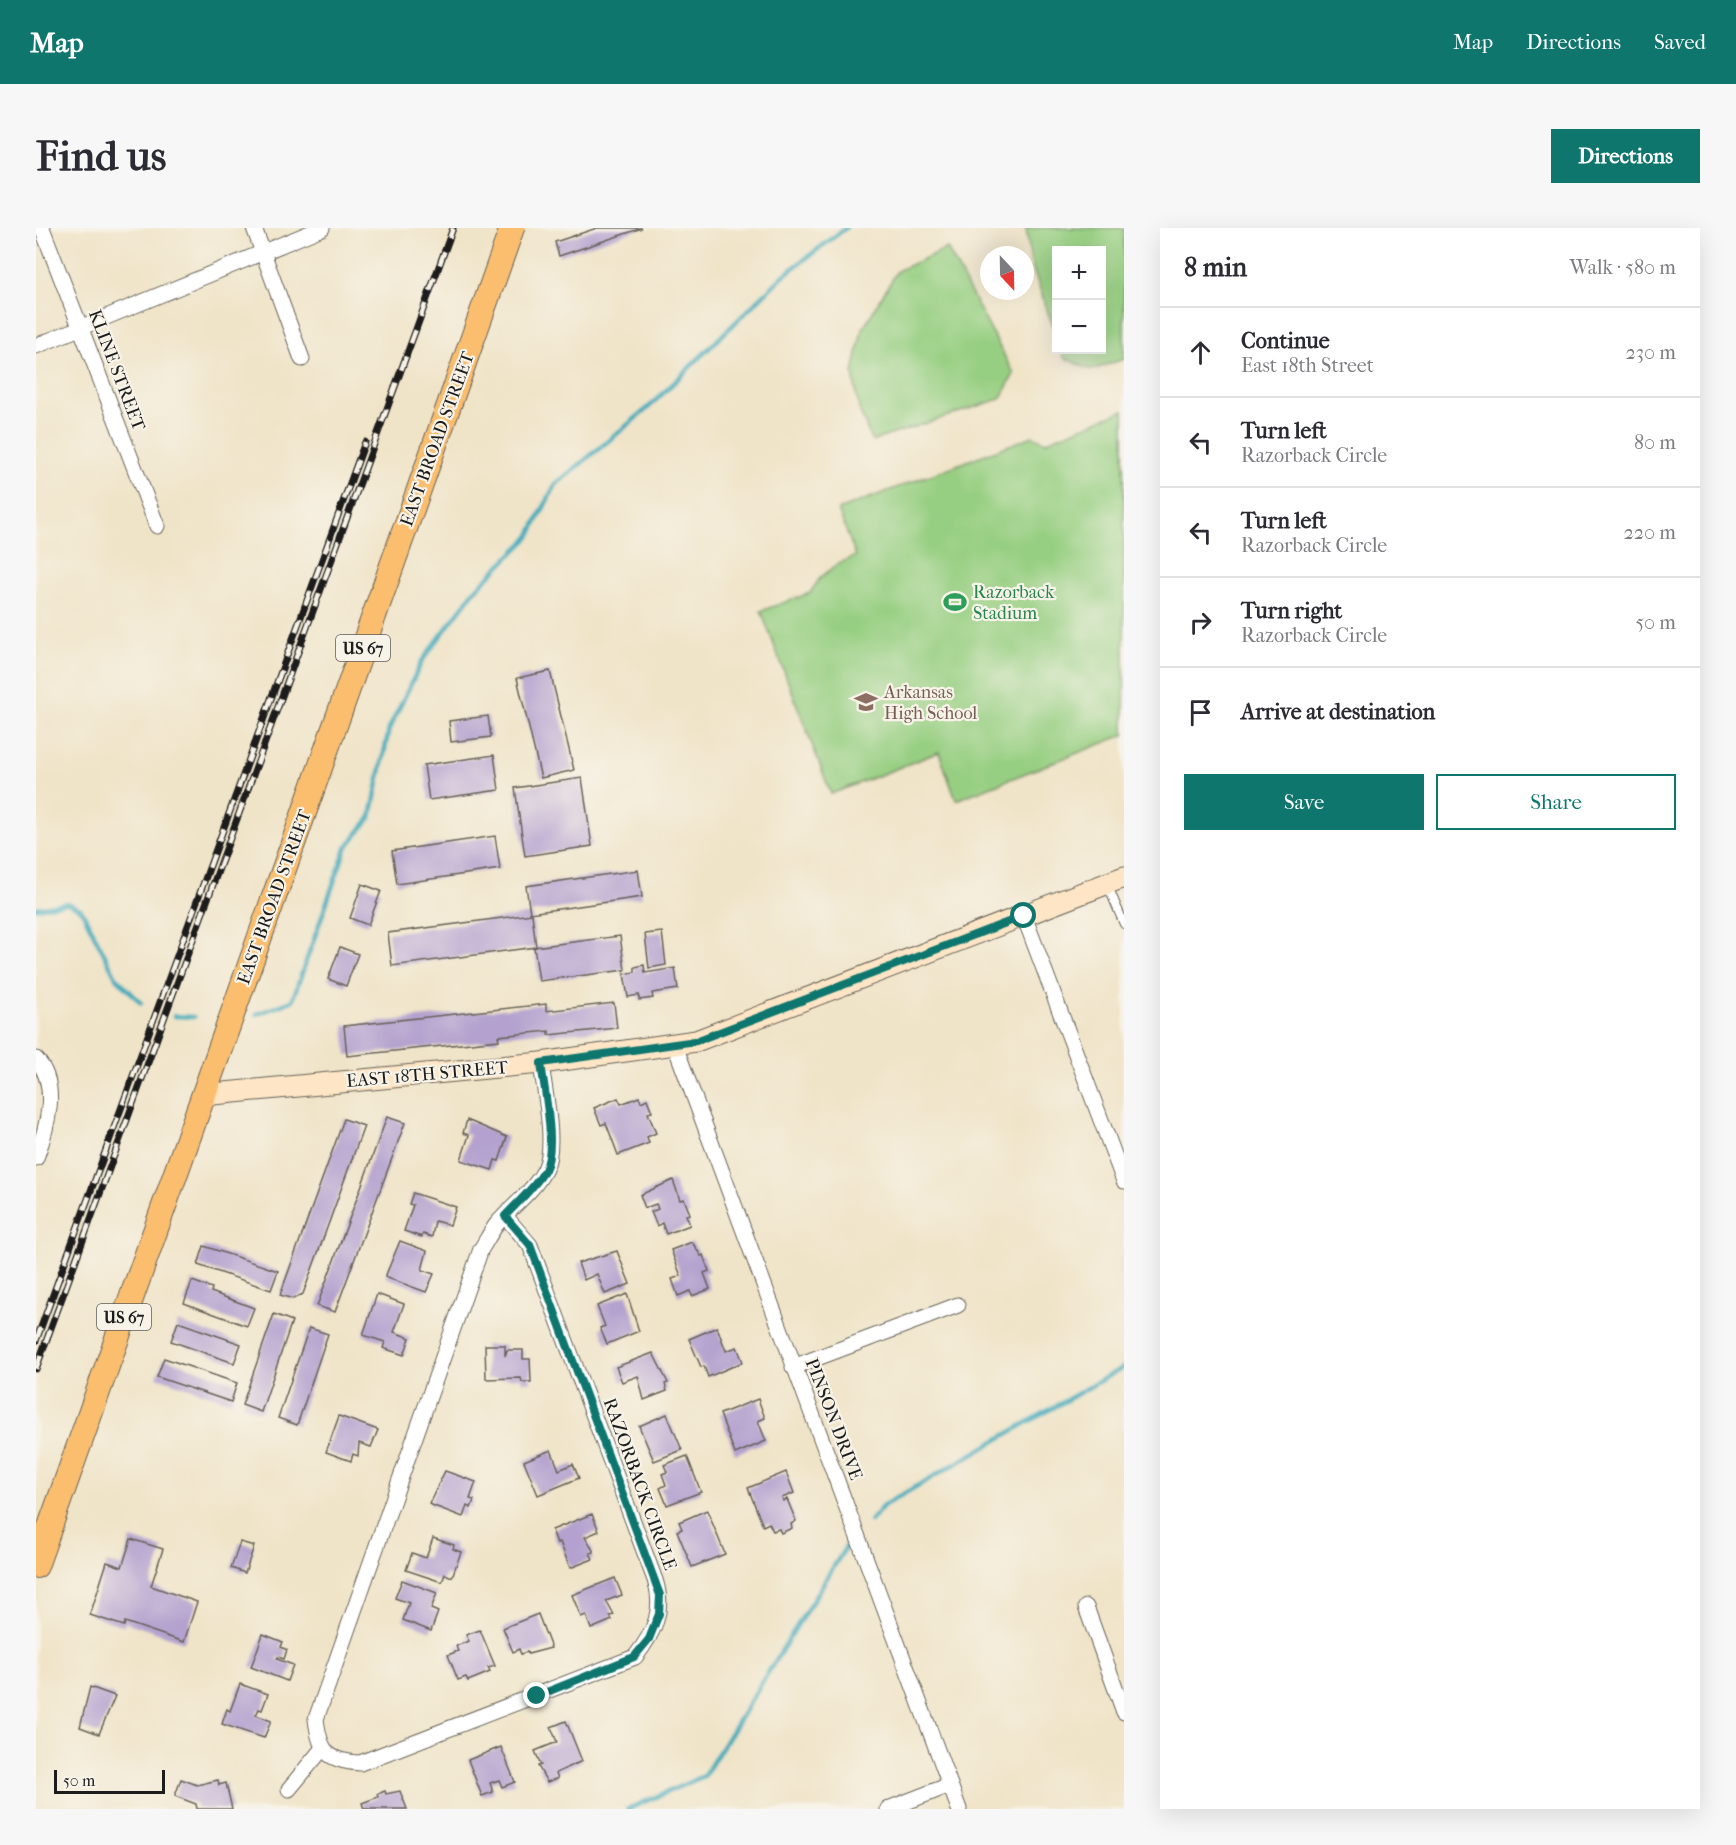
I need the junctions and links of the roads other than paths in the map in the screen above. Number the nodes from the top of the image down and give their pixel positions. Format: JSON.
{"nodes":[{"id":1,"x":42,"y":228,"type":"edge"},
{"id":2,"x":254,"y":228,"type":"edge"},
{"id":3,"x":322,"y":228,"type":"edge"},
{"id":4,"x":513,"y":228,"type":"edge"},
{"id":5,"x":263,"y":251,"type":"junction"},
{"id":6,"x":80,"y":328,"type":"junction"},
{"id":7,"x":36,"y":346,"type":"edge"},
{"id":8,"x":302,"y":359,"type":"dead end"},
{"id":9,"x":157,"y":526,"type":"dead end"},
{"id":10,"x":1116,"y":880,"type":"edge"},
{"id":11,"x":1024,"y":916,"type":"junction"},
{"id":12,"x":1124,"y":924,"type":"edge"},
{"id":13,"x":674,"y":1043,"type":"junction"},
{"id":14,"x":36,"y":1059,"type":"edge"},
{"id":15,"x":541,"y":1063,"type":"junction"},
{"id":16,"x":203,"y":1095,"type":"junction"},
{"id":17,"x":36,"y":1158,"type":"edge"},
{"id":18,"x":1124,"y":1181,"type":"edge"},
{"id":19,"x":505,"y":1216,"type":"junction"},
{"id":20,"x":958,"y":1305,"type":"dead end"},
{"id":21,"x":794,"y":1367,"type":"junction"},
{"id":22,"x":36,"y":1566,"type":"edge"},
{"id":23,"x":1086,"y":1607,"type":"dead end"},
{"id":24,"x":1124,"y":1712,"type":"edge"},
{"id":25,"x":323,"y":1748,"type":"junction"},
{"id":26,"x":950,"y":1785,"type":"junction"},
{"id":27,"x":290,"y":1789,"type":"dead end"},
{"id":28,"x":888,"y":1809,"type":"edge"},
{"id":29,"x":959,"y":1809,"type":"edge"}],
"edges":[{"from":1,"to":6,"type":"street","name":"KLINE STREET"},
{"from":2,"to":5,"type":"street"},
{"from":3,"to":5,"type":"street"},
{"from":4,"to":16,"type":"main road","name":"EAST BROAD STREET","number":"US 67"},
{"from":5,"to":6,"type":"street"},
{"from":5,"to":8,"type":"street"},
{"from":6,"to":7,"type":"street"},
{"from":6,"to":9,"type":"street","name":"KLINE STREET"},
{"from":10,"to":11,"type":"street","name":"EAST 18TH STREET"},
{"from":10,"to":12,"type":"lane"},
{"from":11,"to":13,"type":"street","name":"EAST 18TH STREET"},
{"from":11,"to":18,"type":"street"},
{"from":13,"to":15,"type":"street","name":"EAST 18TH STREET"},
{"from":13,"to":21,"type":"street","name":"PINSON DRIVE"},
{"from":14,"to":17,"type":"street"},
{"from":15,"to":16,"type":"street","name":"EAST 18TH STREET"},
{"from":15,"to":19,"type":"street"},
{"from":16,"to":22,"type":"main road","name":"EAST BROAD STREET","number":"US 67"},
{"from":19,"to":25,"type":"street"},
{"from":19,"to":25,"type":"street","name":"RAZORBACK CIRCLE"},
{"from":20,"to":21,"type":"street"},
{"from":21,"to":26,"type":"street","name":"PINSON DRIVE"},
{"from":23,"to":24,"type":"street"},
{"from":25,"to":27,"type":"street"},
{"from":26,"to":28,"type":"street"},
{"from":26,"to":29,"type":"street","name":"PINSON DRIVE"}]}
